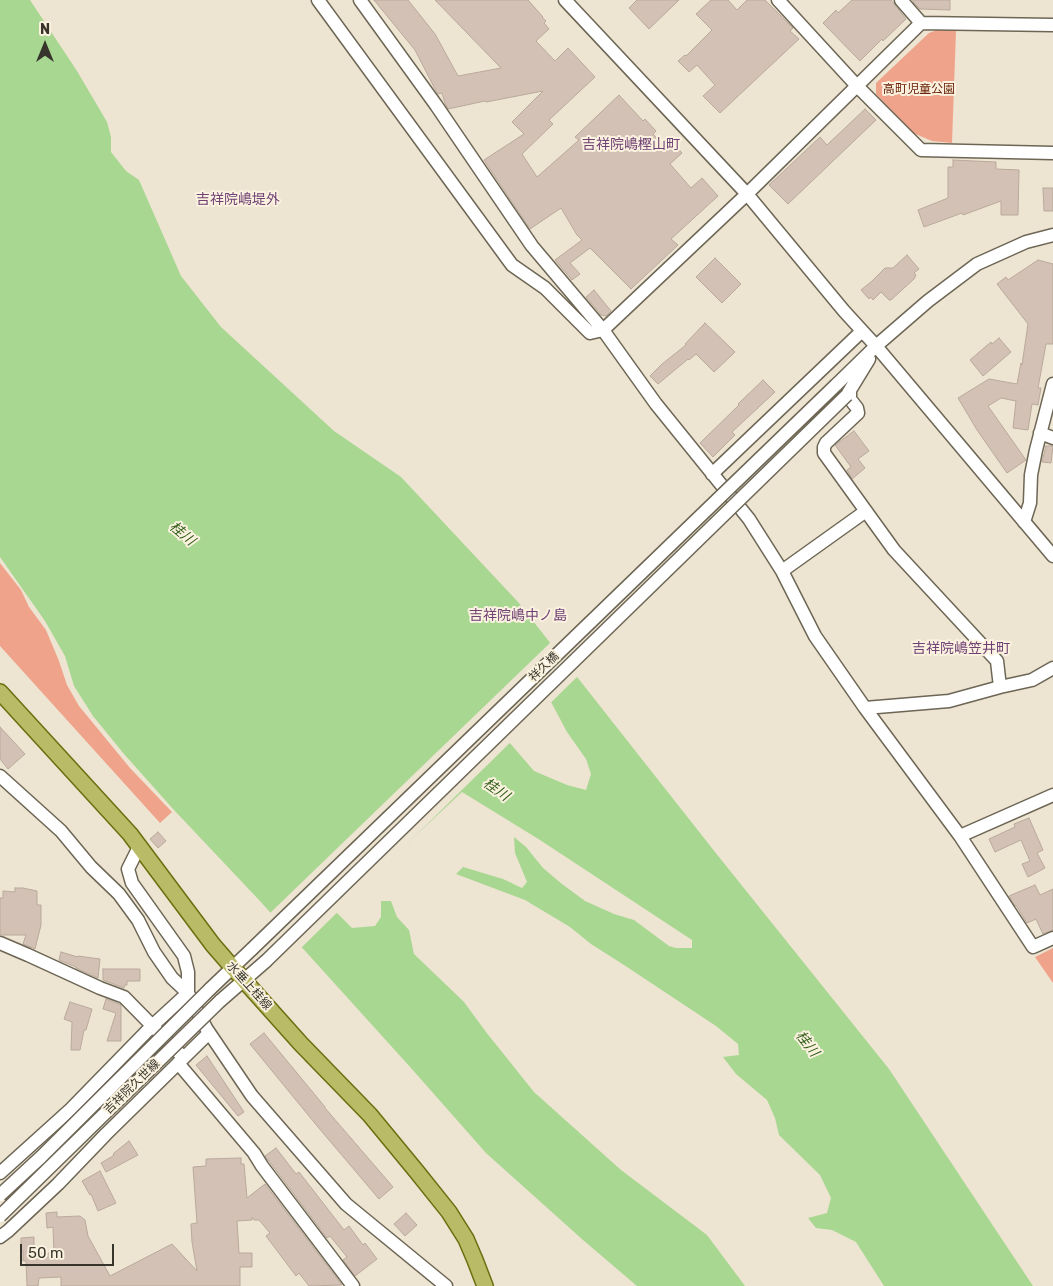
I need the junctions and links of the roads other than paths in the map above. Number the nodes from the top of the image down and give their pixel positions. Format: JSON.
{"nodes":[{"id":1,"x":318,"y":0,"type":"edge"},
{"id":2,"x":360,"y":0,"type":"edge"},
{"id":3,"x":565,"y":0,"type":"edge"},
{"id":4,"x":778,"y":0,"type":"edge"},
{"id":5,"x":901,"y":0,"type":"edge"},
{"id":6,"x":921,"y":23,"type":"junction"},
{"id":7,"x":1053,"y":25,"type":"edge"},
{"id":8,"x":857,"y":86,"type":"junction"},
{"id":9,"x":1053,"y":153,"type":"edge"},
{"id":10,"x":747,"y":194,"type":"junction"},
{"id":11,"x":1053,"y":235,"type":"edge"},
{"id":12,"x":603,"y":330,"type":"junction"},
{"id":13,"x":862,"y":331,"type":"junction"},
{"id":14,"x":876,"y":346,"type":"junction"},
{"id":15,"x":1053,"y":384,"type":"edge"},
{"id":16,"x":848,"y":394,"type":"junction"},
{"id":17,"x":1040,"y":433,"type":"junction"},
{"id":18,"x":1053,"y":438,"type":"edge"},
{"id":19,"x":712,"y":474,"type":"junction"},
{"id":20,"x":866,"y":511,"type":"junction"},
{"id":21,"x":1024,"y":522,"type":"junction"},
{"id":22,"x":1053,"y":556,"type":"edge"},
{"id":23,"x":782,"y":571,"type":"junction"},
{"id":24,"x":1053,"y":668,"type":"edge"},
{"id":25,"x":1000,"y":687,"type":"junction"},
{"id":26,"x":0,"y":692,"type":"edge"},
{"id":27,"x":865,"y":708,"type":"junction"},
{"id":28,"x":0,"y":776,"type":"edge"},
{"id":29,"x":1053,"y":795,"type":"edge"},
{"id":30,"x":960,"y":836,"type":"junction"},
{"id":31,"x":139,"y":847,"type":"junction"},
{"id":32,"x":1053,"y":938,"type":"edge"},
{"id":33,"x":0,"y":944,"type":"edge"},
{"id":34,"x":252,"y":949,"type":"joint"},
{"id":35,"x":266,"y":961,"type":"joint"},
{"id":36,"x":233,"y":968,"type":"junction"},
{"id":37,"x":245,"y":980,"type":"junction"},
{"id":38,"x":188,"y":993,"type":"junction"},
{"id":39,"x":152,"y":1026,"type":"junction"},
{"id":40,"x":209,"y":1033,"type":"junction"},
{"id":41,"x":180,"y":1060,"type":"junction"},
{"id":42,"x":0,"y":1172,"type":"edge"},
{"id":43,"x":0,"y":1195,"type":"edge"},
{"id":44,"x":0,"y":1216,"type":"edge"},
{"id":45,"x":0,"y":1237,"type":"edge"},
{"id":46,"x":353,"y":1286,"type":"edge"},
{"id":47,"x":446,"y":1286,"type":"edge"},
{"id":48,"x":486,"y":1286,"type":"edge"}],
"edges":[{"from":1,"to":12,"type":"street"},
{"from":2,"to":12,"type":"street"},
{"from":3,"to":10,"type":"street"},
{"from":4,"to":8,"type":"street"},
{"from":5,"to":6,"type":"street"},
{"from":6,"to":7,"type":"street"},
{"from":6,"to":8,"type":"street"},
{"from":8,"to":9,"type":"street"},
{"from":8,"to":10,"type":"street"},
{"from":10,"to":12,"type":"street"},
{"from":10,"to":13,"type":"street"},
{"from":11,"to":14,"type":"street"},
{"from":12,"to":19,"type":"street"},
{"from":13,"to":14,"type":"street"},
{"from":13,"to":19,"type":"street"},
{"from":14,"to":16,"type":"street"},
{"from":14,"to":21,"type":"street"},
{"from":14,"to":34,"type":"street","name":"祥久橋","bridge":true},
{"from":15,"to":17,"type":"street"},
{"from":16,"to":20,"type":"street"},
{"from":16,"to":35,"type":"street","name":"祥久橋","bridge":true},
{"from":17,"to":18,"type":"street"},
{"from":17,"to":21,"type":"street"},
{"from":19,"to":23,"type":"street"},
{"from":20,"to":23,"type":"street"},
{"from":20,"to":25,"type":"street"},
{"from":21,"to":22,"type":"street"},
{"from":23,"to":27,"type":"street"},
{"from":24,"to":25,"type":"street"},
{"from":25,"to":27,"type":"street"},
{"from":26,"to":31,"type":"main road","name":"水垂上桂線"},
{"from":27,"to":30,"type":"street"},
{"from":28,"to":38,"type":"street"},
{"from":29,"to":30,"type":"street"},
{"from":30,"to":32,"type":"street"},
{"from":31,"to":36,"type":"main road","name":"水垂上桂線"},
{"from":31,"to":38,"type":"street"},
{"from":33,"to":39,"type":"street"},
{"from":34,"to":36,"type":"street","name":"吉祥院久世線"},
{"from":35,"to":37,"type":"street","name":"吉祥院久世線"},
{"from":36,"to":37,"type":"main road","name":"水垂上桂線"},
{"from":36,"to":43,"type":"street","name":"吉祥院久世線","bridge":true},
{"from":37,"to":44,"type":"street","name":"吉祥院久世線","bridge":true},
{"from":37,"to":48,"type":"main road","name":"水垂上桂線"},
{"from":38,"to":39,"type":"street"},
{"from":38,"to":40,"type":"street"},
{"from":39,"to":41,"type":"street"},
{"from":39,"to":42,"type":"street"},
{"from":40,"to":41,"type":"street"},
{"from":40,"to":47,"type":"street"},
{"from":41,"to":45,"type":"street"},
{"from":41,"to":46,"type":"street"}]}
